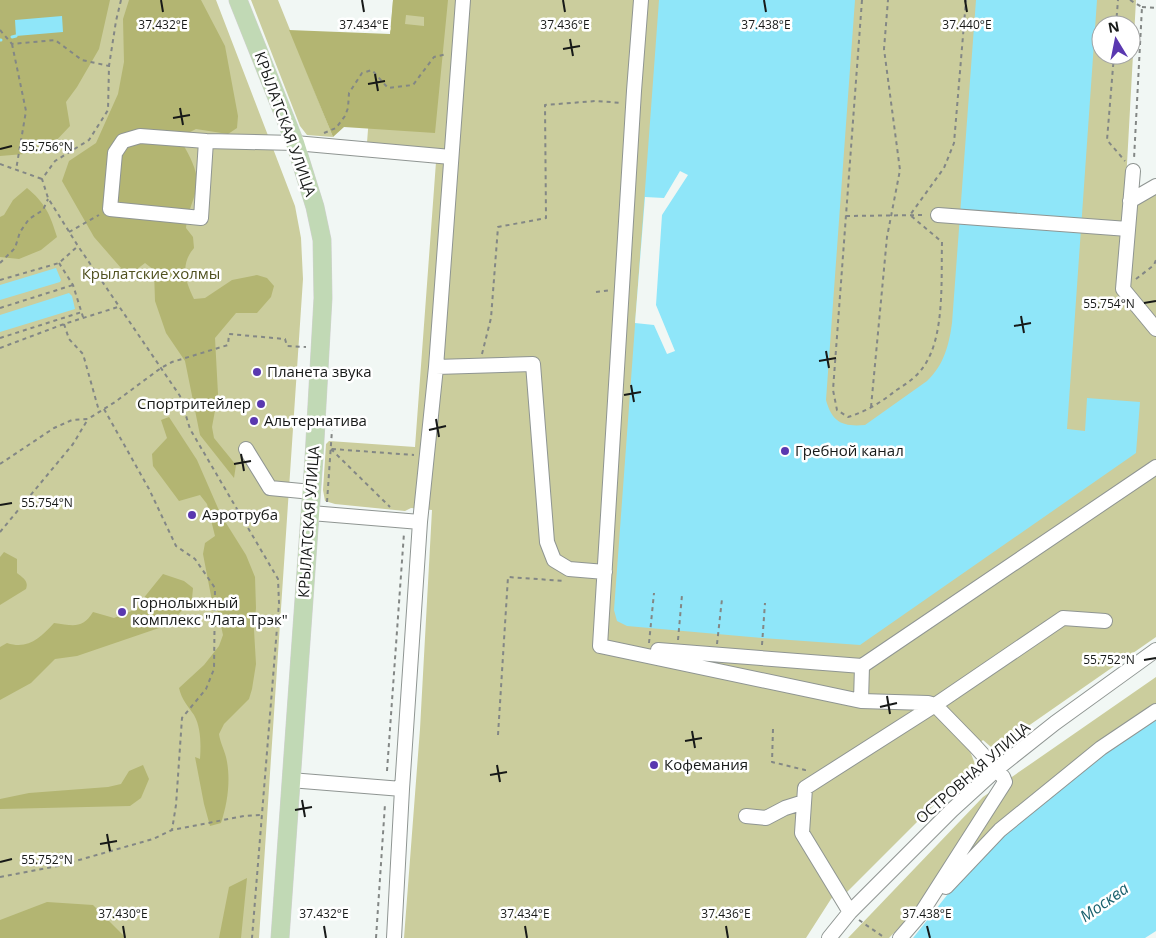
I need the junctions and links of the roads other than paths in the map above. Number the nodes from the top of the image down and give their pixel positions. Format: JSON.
{"nodes":[{"id":1,"x":238,"y":0,"type":"edge"},
{"id":2,"x":463,"y":0,"type":"edge"},
{"id":3,"x":641,"y":0,"type":"edge"},
{"id":4,"x":206,"y":141,"type":"junction"},
{"id":5,"x":295,"y":143,"type":"junction"},
{"id":6,"x":452,"y":156,"type":"junction"},
{"id":7,"x":1133,"y":171,"type":"road end"},
{"id":8,"x":1156,"y":186,"type":"edge"},
{"id":9,"x":1130,"y":201,"type":"junction"},
{"id":10,"x":938,"y":215,"type":"road end"},
{"id":11,"x":1128,"y":229,"type":"junction"},
{"id":12,"x":1156,"y":329,"type":"edge"},
{"id":13,"x":436,"y":367,"type":"junction"},
{"id":14,"x":246,"y":448,"type":"dead end"},
{"id":15,"x":1156,"y":467,"type":"edge"},
{"id":16,"x":312,"y":492,"type":"junction"},
{"id":17,"x":318,"y":513,"type":"junction"},
{"id":18,"x":420,"y":522,"type":"junction"},
{"id":19,"x":605,"y":572,"type":"junction"},
{"id":20,"x":1104,"y":621,"type":"dead end"},
{"id":21,"x":600,"y":646,"type":"junction"},
{"id":22,"x":1156,"y":650,"type":"edge"},
{"id":23,"x":862,"y":666,"type":"junction"},
{"id":24,"x":861,"y":701,"type":"junction"},
{"id":25,"x":935,"y":705,"type":"junction"},
{"id":26,"x":1156,"y":711,"type":"edge"},
{"id":27,"x":997,"y":770,"type":"junction"},
{"id":28,"x":290,"y":780,"type":"junction"},
{"id":29,"x":402,"y":789,"type":"junction"},
{"id":30,"x":805,"y":795,"type":"junction"},
{"id":31,"x":746,"y":816,"type":"dead end"},
{"id":32,"x":920,"y":915,"type":"junction"},
{"id":33,"x":854,"y":916,"type":"junction"},
{"id":34,"x":280,"y":938,"type":"edge"},
{"id":35,"x":394,"y":938,"type":"edge"},
{"id":36,"x":829,"y":938,"type":"edge"},
{"id":37,"x":900,"y":938,"type":"edge"}],
"edges":[{"from":1,"to":5,"type":"main road","name":"КРЫЛАТСКАЯ УЛИЦА"},
{"from":2,"to":6,"type":"street"},
{"from":3,"to":19,"type":"street"},
{"from":4,"to":4,"type":"street"},
{"from":4,"to":5,"type":"street"},
{"from":5,"to":6,"type":"street"},
{"from":5,"to":16,"type":"main road","name":"КРЫЛАТСКАЯ УЛИЦА"},
{"from":6,"to":13,"type":"street"},
{"from":7,"to":9,"type":"street"},
{"from":8,"to":9,"type":"street"},
{"from":9,"to":11,"type":"street"},
{"from":10,"to":11,"type":"street"},
{"from":11,"to":12,"type":"street"},
{"from":13,"to":18,"type":"street"},
{"from":13,"to":19,"type":"street"},
{"from":14,"to":16,"type":"street"},
{"from":15,"to":23,"type":"street"},
{"from":16,"to":17,"type":"main road","name":"КРЫЛАТСКАЯ УЛИЦА"},
{"from":17,"to":18,"type":"street"},
{"from":17,"to":28,"type":"main road","name":"КРЫЛАТСКАЯ УЛИЦА"},
{"from":18,"to":29,"type":"street"},
{"from":19,"to":21,"type":"street"},
{"from":20,"to":25,"type":"street"},
{"from":21,"to":23,"type":"street"},
{"from":21,"to":24,"type":"street"},
{"from":22,"to":27,"type":"street","name":"ОСТРОВНАЯ УЛИЦА"},
{"from":23,"to":24,"type":"street"},
{"from":24,"to":25,"type":"street"},
{"from":25,"to":27,"type":"street"},
{"from":25,"to":30,"type":"street"},
{"from":26,"to":32,"type":"street"},
{"from":27,"to":32,"type":"street"},
{"from":27,"to":33,"type":"street","name":"ОСТРОВНАЯ УЛИЦА"},
{"from":28,"to":29,"type":"street"},
{"from":28,"to":34,"type":"main road","name":"КРЫЛАТСКАЯ УЛИЦА"},
{"from":29,"to":35,"type":"street"},
{"from":30,"to":31,"type":"street"},
{"from":30,"to":33,"type":"street"},
{"from":32,"to":37,"type":"street"},
{"from":33,"to":36,"type":"street","name":"ОСТРОВНАЯ УЛИЦА"}]}
